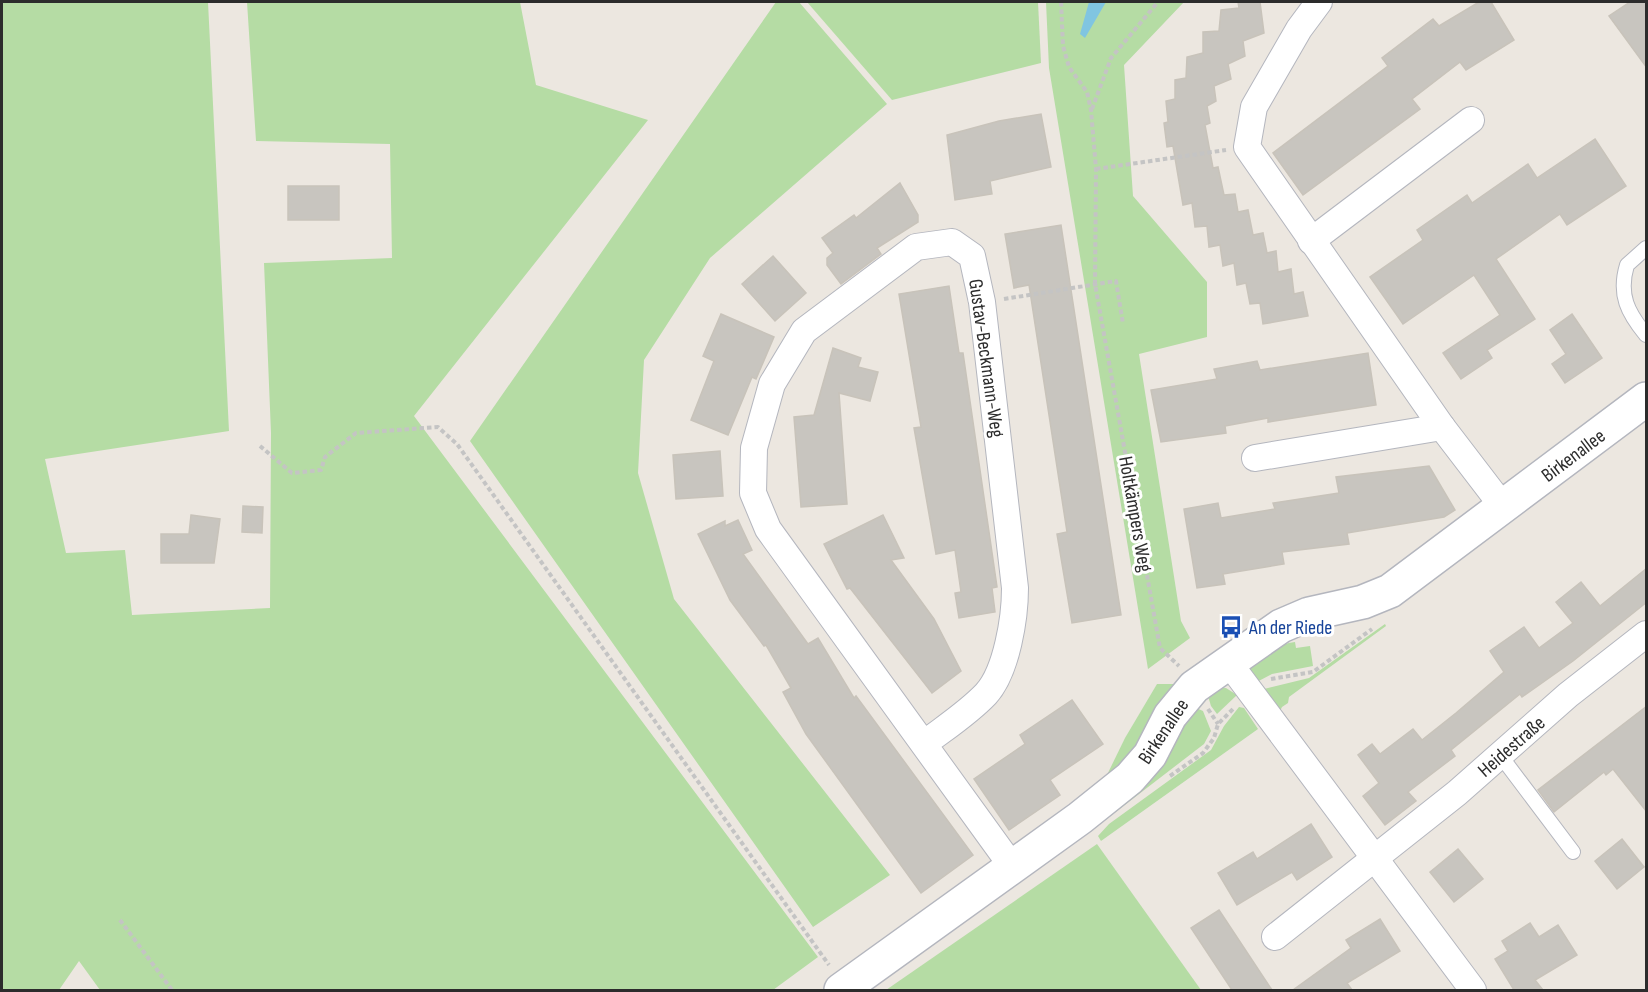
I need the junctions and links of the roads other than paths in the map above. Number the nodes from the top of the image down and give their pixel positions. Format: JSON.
{"nodes":[{"id":1,"x":1319,"y":2,"type":"edge"},
{"id":2,"x":1471,"y":120,"type":"dead end"},
{"id":3,"x":1311,"y":242,"type":"junction"},
{"id":4,"x":1647,"y":248,"type":"edge"},
{"id":5,"x":1647,"y":335,"type":"edge"},
{"id":6,"x":1647,"y":399,"type":"edge"},
{"id":7,"x":1442,"y":427,"type":"junction"},
{"id":8,"x":1255,"y":458,"type":"dead end"},
{"id":9,"x":1504,"y":508,"type":"junction"},
{"id":10,"x":1647,"y":634,"type":"edge"},
{"id":11,"x":1229,"y":663,"type":"junction"},
{"id":12,"x":925,"y":743,"type":"junction"},
{"id":13,"x":1500,"y":755,"type":"junction"},
{"id":14,"x":1573,"y":852,"type":"dead end"},
{"id":15,"x":1375,"y":856,"type":"junction"},
{"id":16,"x":1011,"y":865,"type":"junction"},
{"id":17,"x":1275,"y":937,"type":"dead end"},
{"id":18,"x":843,"y":989,"type":"edge"},
{"id":19,"x":1473,"y":990,"type":"edge"}],
"edges":[{"from":1,"to":3,"type":"street"},
{"from":2,"to":3,"type":"street"},
{"from":3,"to":7,"type":"street"},
{"from":4,"to":5,"type":"lane"},
{"from":6,"to":9,"type":"street","name":"Birkenallee"},
{"from":7,"to":8,"type":"street"},
{"from":7,"to":9,"type":"street"},
{"from":9,"to":11,"type":"street","name":"Birkenallee"},
{"from":10,"to":13,"type":"street","name":"Heidestraße"},
{"from":11,"to":15,"type":"street"},
{"from":11,"to":16,"type":"street","name":"Birkenallee"},
{"from":12,"to":12,"type":"street","name":"Gustav-Beckmann-Weg"},
{"from":12,"to":16,"type":"street","name":"Gustav-Beckmann-Weg"},
{"from":13,"to":14,"type":"lane"},
{"from":13,"to":15,"type":"street","name":"Heidestraße"},
{"from":15,"to":17,"type":"street"},
{"from":15,"to":19,"type":"street"},
{"from":16,"to":18,"type":"street","name":"Birkenallee"}]}
